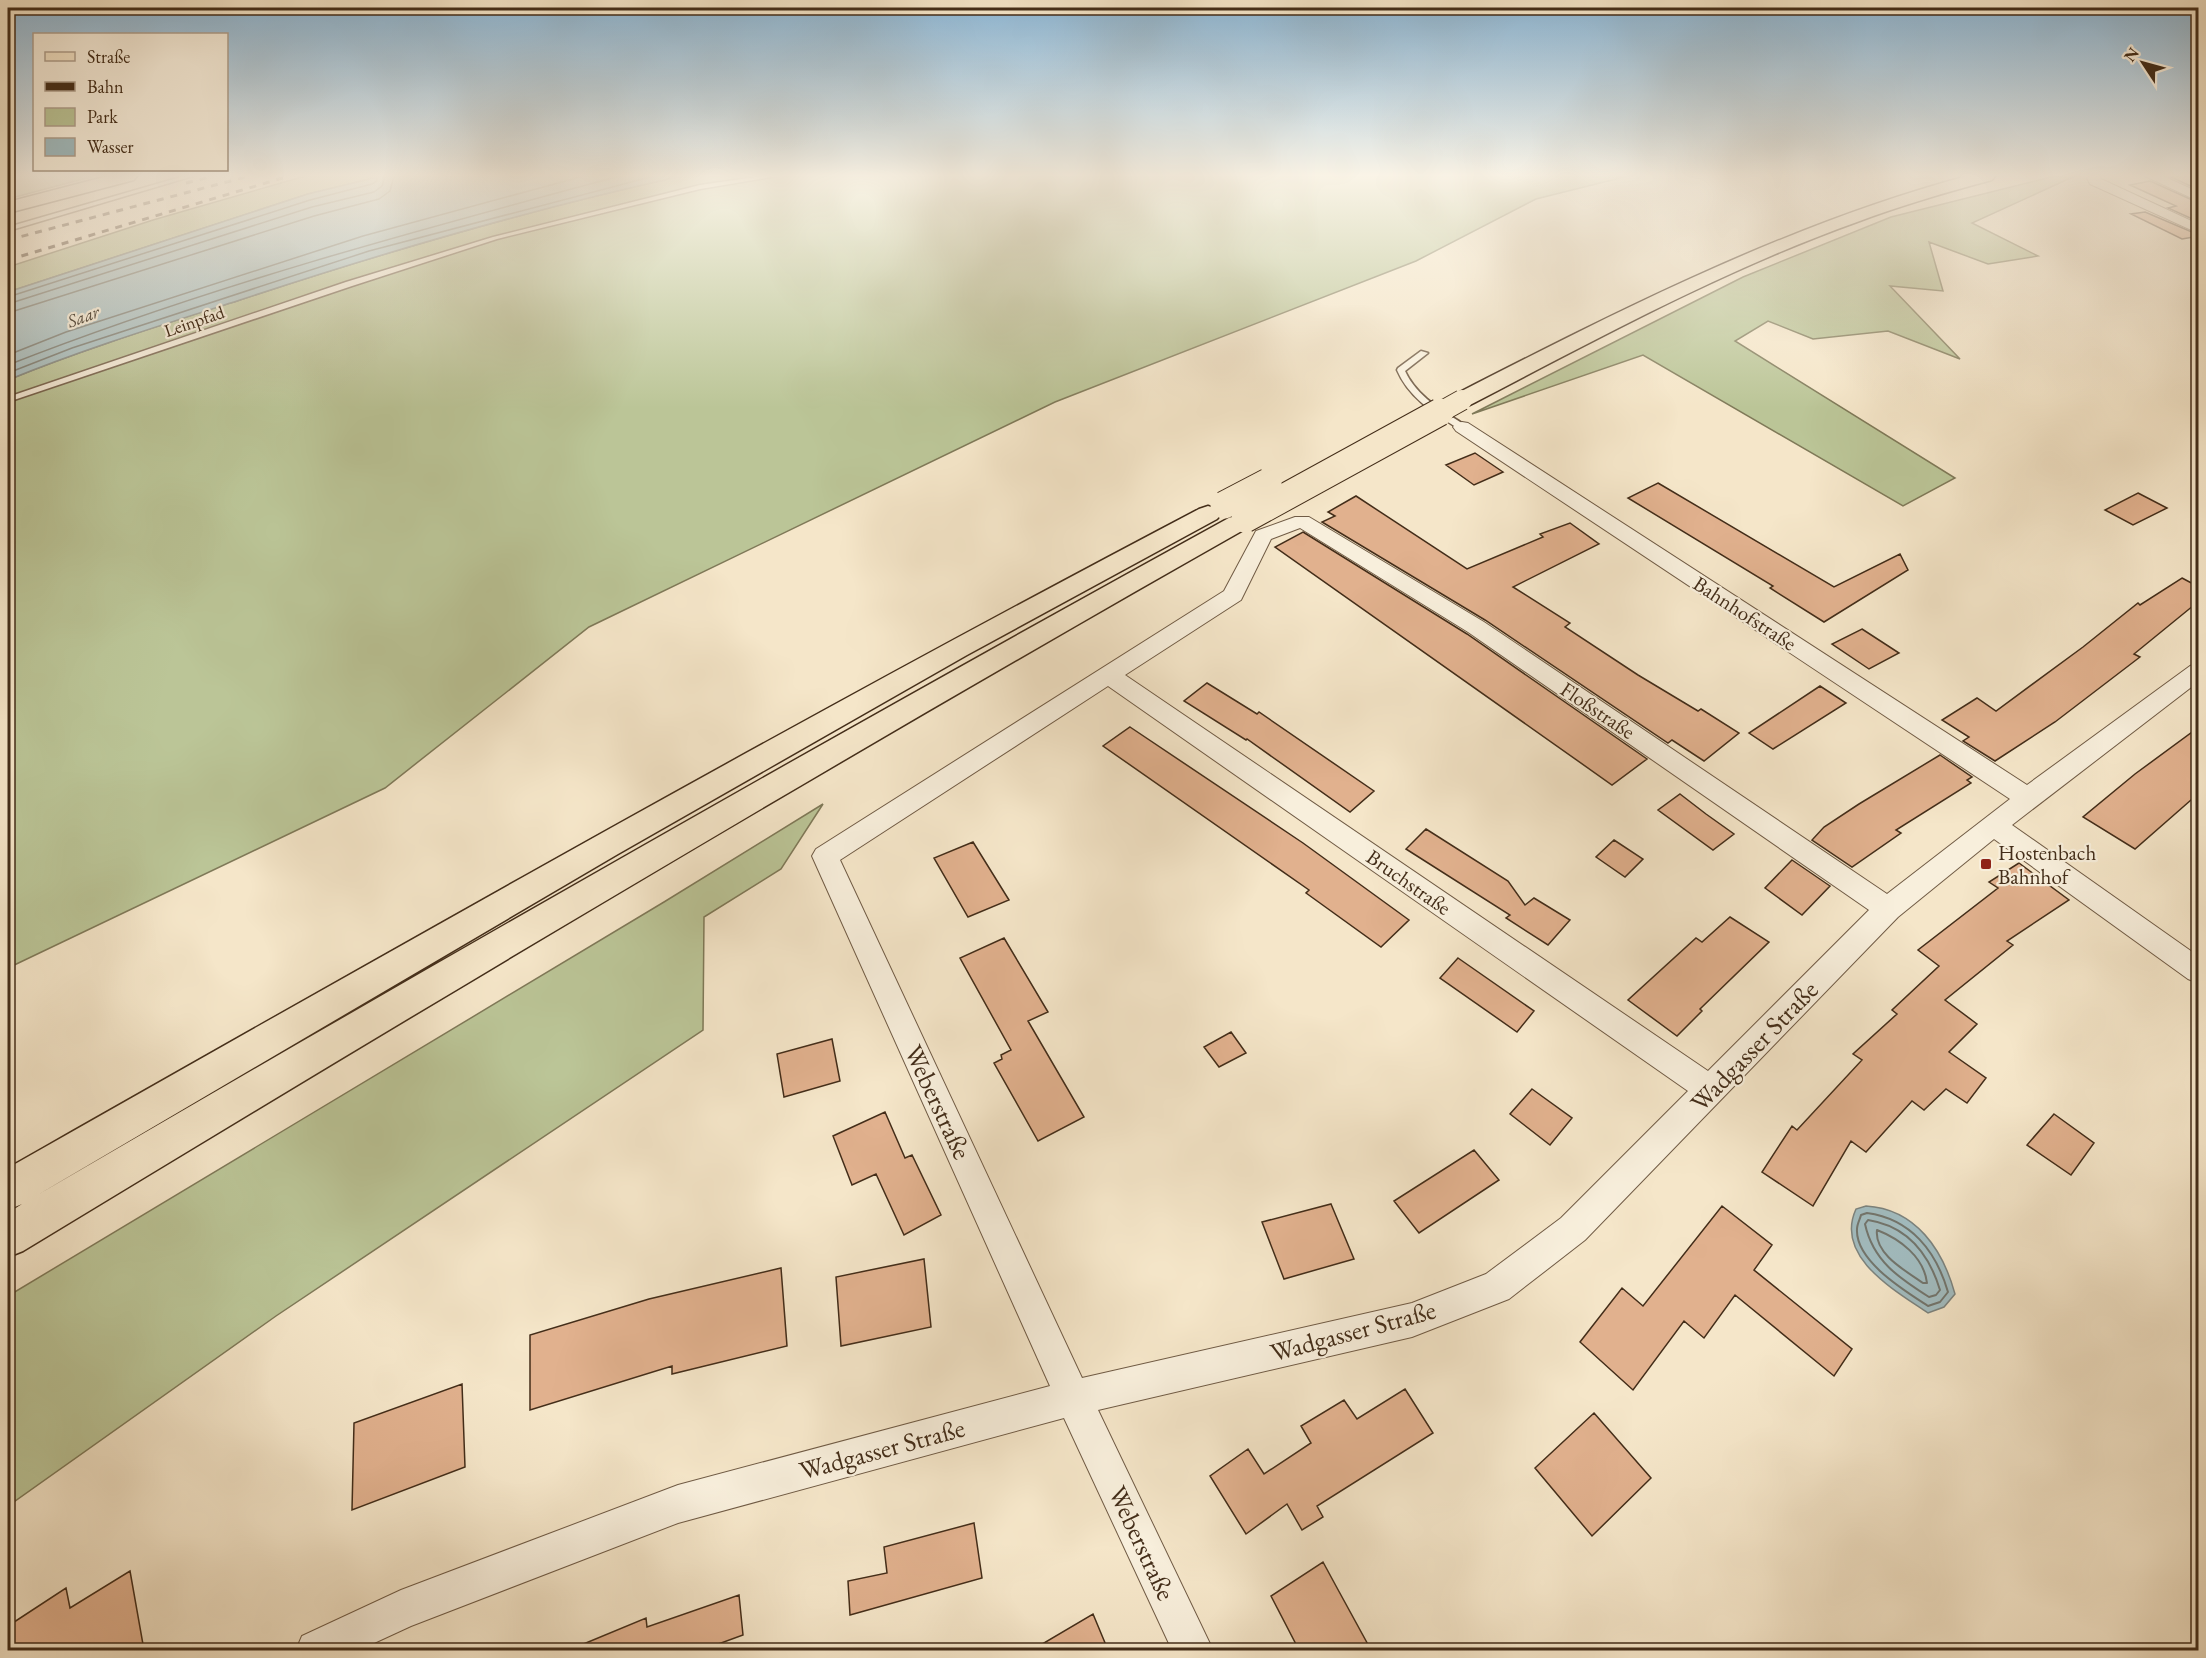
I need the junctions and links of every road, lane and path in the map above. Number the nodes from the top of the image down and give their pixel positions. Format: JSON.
{"nodes":[{"id":1,"x":447,"y":253,"type":"edge"},
{"id":2,"x":1718,"y":253,"type":"edge"},
{"id":3,"x":1764,"y":253,"type":"edge"},
{"id":4,"x":1566,"y":325,"type":"dead end"},
{"id":5,"x":1547,"y":335,"type":"dead end"},
{"id":6,"x":1424,"y":353,"type":"dead end"},
{"id":7,"x":1444,"y":398,"type":"junction"},
{"id":8,"x":8,"y":400,"type":"edge"},
{"id":9,"x":1418,"y":411,"type":"dead end"},
{"id":10,"x":1462,"y":427,"type":"joint"},
{"id":11,"x":1279,"y":487,"type":"dead end"},
{"id":12,"x":1269,"y":493,"type":"dead end"},
{"id":13,"x":1234,"y":512,"type":"junction"},
{"id":14,"x":2199,"y":670,"type":"edge"},
{"id":15,"x":1107,"y":674,"type":"junction"},
{"id":16,"x":2028,"y":798,"type":"junction"},
{"id":17,"x":1995,"y":826,"type":"junction"},
{"id":18,"x":1888,"y":909,"type":"junction"},
{"id":19,"x":2199,"y":971,"type":"edge"},
{"id":20,"x":1711,"y":1090,"type":"junction"},
{"id":21,"x":8,"y":1190,"type":"edge"},
{"id":22,"x":8,"y":1236,"type":"edge"},
{"id":23,"x":1073,"y":1398,"type":"junction"},
{"id":24,"x":316,"y":1650,"type":"edge"},
{"id":25,"x":1193,"y":1650,"type":"edge"}],
"edges":[{"from":1,"to":8,"type":"lane","name":"Leinpfad"},
{"from":2,"to":4,"type":"main road"},
{"from":3,"to":7,"type":"main road"},
{"from":5,"to":7,"type":"main road"},
{"from":6,"to":7,"type":"lane"},
{"from":7,"to":9,"type":"lane"},
{"from":7,"to":10,"type":"lane"},
{"from":7,"to":13,"type":"main road","bridge":true},
{"from":10,"to":16,"type":"street","name":"Bahnhofstraße"},
{"from":11,"to":12,"type":"lane"},
{"from":13,"to":21,"type":"main road"},
{"from":13,"to":22,"type":"main road"},
{"from":14,"to":16,"type":"street","name":"Wadgasser Straße"},
{"from":15,"to":18,"type":"street","name":"Floßstraße"},
{"from":15,"to":20,"type":"street","name":"Bruchstraße"},
{"from":15,"to":23,"type":"street","name":"Weberstraße"},
{"from":16,"to":17,"type":"street","name":"Wadgasser Straße"},
{"from":17,"to":18,"type":"street","name":"Wadgasser Straße"},
{"from":17,"to":19,"type":"street"},
{"from":18,"to":20,"type":"street","name":"Wadgasser Straße"},
{"from":20,"to":23,"type":"street","name":"Wadgasser Straße"},
{"from":23,"to":24,"type":"street","name":"Wadgasser Straße"},
{"from":23,"to":25,"type":"street","name":"Weberstraße"}]}
